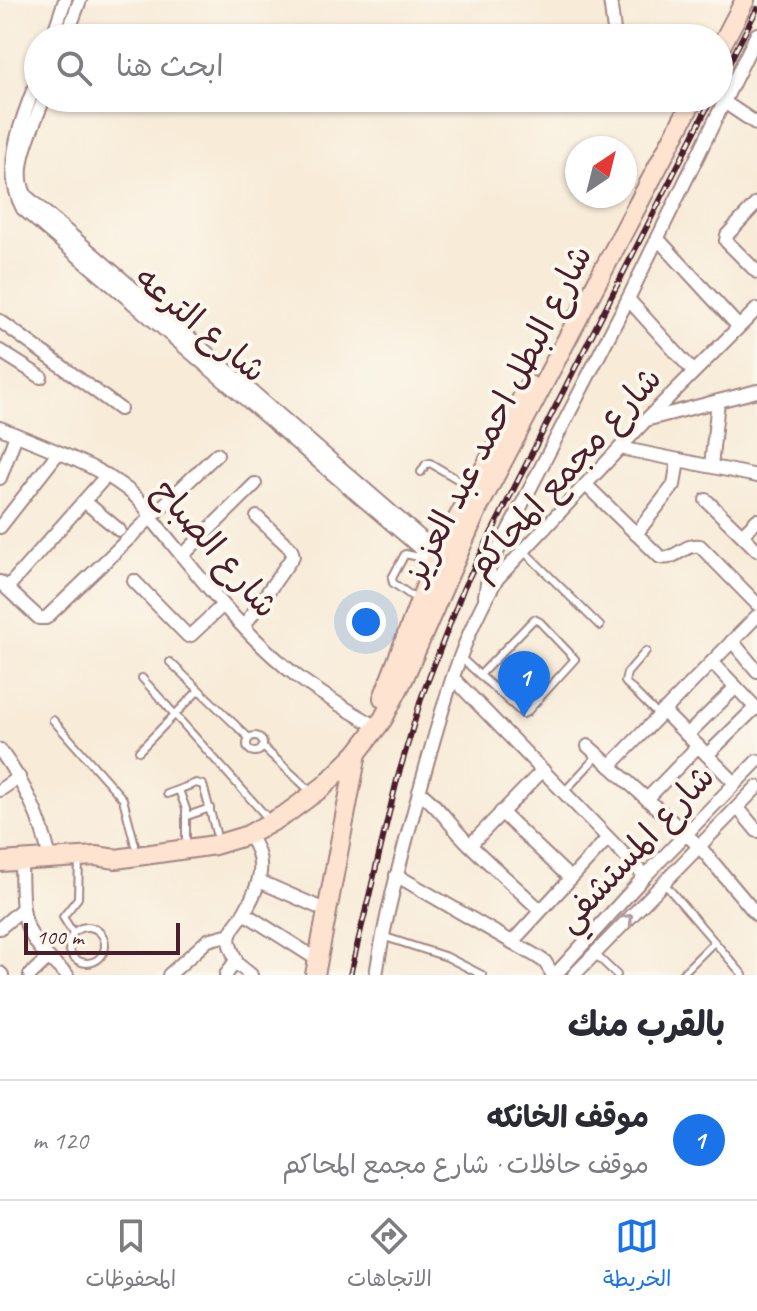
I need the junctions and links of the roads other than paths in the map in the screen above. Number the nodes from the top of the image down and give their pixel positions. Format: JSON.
{"nodes":[{"id":1,"x":65,"y":0,"type":"edge"},
{"id":2,"x":80,"y":0,"type":"edge"},
{"id":3,"x":610,"y":0,"type":"edge"},
{"id":4,"x":732,"y":0,"type":"edge"},
{"id":5,"x":745,"y":0,"type":"edge"},
{"id":6,"x":57,"y":24,"type":"edge"},
{"id":7,"x":71,"y":24,"type":"edge"},
{"id":8,"x":613,"y":24,"type":"edge"},
{"id":9,"x":719,"y":24,"type":"edge"},
{"id":10,"x":733,"y":24,"type":"edge"},
{"id":11,"x":755,"y":43,"type":"edge"},
{"id":12,"x":733,"y":85,"type":"edge"},
{"id":13,"x":733,"y":108,"type":"edge"},
{"id":14,"x":26,"y":112,"type":"edge"},
{"id":15,"x":39,"y":112,"type":"edge"},
{"id":16,"x":674,"y":112,"type":"edge"},
{"id":17,"x":687,"y":112,"type":"edge"},
{"id":18,"x":719,"y":112,"type":"edge"},
{"id":19,"x":757,"y":124,"type":"edge"},
{"id":20,"x":757,"y":203,"type":"edge"},
{"id":21,"x":658,"y":239,"type":"junction"},
{"id":22,"x":757,"y":272,"type":"edge"},
{"id":23,"x":628,"y":299,"type":"junction"},
{"id":24,"x":757,"y":309,"type":"edge"},
{"id":25,"x":0,"y":321,"type":"edge"},
{"id":26,"x":738,"y":326,"type":"junction"},
{"id":27,"x":1,"y":355,"type":"edge"},
{"id":28,"x":693,"y":371,"type":"junction"},
{"id":29,"x":41,"y":377,"type":"dead end"},
{"id":30,"x":757,"y":391,"type":"edge"},
{"id":31,"x":718,"y":401,"type":"junction"},
{"id":32,"x":120,"y":409,"type":"dead end"},
{"id":33,"x":646,"y":420,"type":"junction"},
{"id":34,"x":0,"y":428,"type":"edge"},
{"id":35,"x":16,"y":435,"type":"junction"},
{"id":36,"x":620,"y":448,"type":"junction"},
{"id":37,"x":58,"y":453,"type":"junction"},
{"id":38,"x":217,"y":454,"type":"dead end"},
{"id":39,"x":678,"y":460,"type":"junction"},
{"id":40,"x":711,"y":466,"type":"junction"},
{"id":41,"x":421,"y":472,"type":"dead end"},
{"id":42,"x":107,"y":475,"type":"junction"},
{"id":43,"x":757,"y":476,"type":"edge"},
{"id":44,"x":0,"y":478,"type":"edge"},
{"id":45,"x":255,"y":484,"type":"dead end"},
{"id":46,"x":586,"y":485,"type":"junction"},
{"id":47,"x":472,"y":488,"type":"junction"},
{"id":48,"x":706,"y":500,"type":"dead end"},
{"id":49,"x":84,"y":501,"type":"junction"},
{"id":50,"x":257,"y":517,"type":"dead end"},
{"id":51,"x":151,"y":518,"type":"junction"},
{"id":52,"x":757,"y":520,"type":"edge"},
{"id":53,"x":0,"y":527,"type":"edge"},
{"id":54,"x":119,"y":530,"type":"dead end"},
{"id":55,"x":636,"y":534,"type":"junction"},
{"id":56,"x":742,"y":535,"type":"junction"},
{"id":57,"x":757,"y":550,"type":"edge"},
{"id":58,"x":524,"y":551,"type":"junction"},
{"id":59,"x":182,"y":556,"type":"junction"},
{"id":60,"x":441,"y":562,"type":"junction"},
{"id":61,"x":134,"y":581,"type":"dead end"},
{"id":62,"x":3,"y":585,"type":"edge"},
{"id":63,"x":485,"y":599,"type":"junction"},
{"id":64,"x":420,"y":602,"type":"junction"},
{"id":65,"x":757,"y":604,"type":"edge"},
{"id":66,"x":223,"y":605,"type":"junction"},
{"id":67,"x":757,"y":616,"type":"edge"},
{"id":68,"x":244,"y":626,"type":"junction"},
{"id":69,"x":600,"y":626,"type":"dead end"},
{"id":70,"x":732,"y":641,"type":"junction"},
{"id":71,"x":646,"y":651,"type":"dead end"},
{"id":72,"x":461,"y":658,"type":"junction"},
{"id":73,"x":170,"y":662,"type":"dead end"},
{"id":74,"x":712,"y":662,"type":"junction"},
{"id":75,"x":757,"y":671,"type":"edge"},
{"id":76,"x":480,"y":675,"type":"junction"},
{"id":77,"x":142,"y":678,"type":"dead end"},
{"id":78,"x":454,"y":679,"type":"junction"},
{"id":79,"x":736,"y":687,"type":"junction"},
{"id":80,"x":199,"y":690,"type":"junction"},
{"id":81,"x":756,"y":708,"type":"edge"},
{"id":82,"x":661,"y":714,"type":"junction"},
{"id":83,"x":175,"y":715,"type":"junction"},
{"id":84,"x":53,"y":720,"type":"dead end"},
{"id":85,"x":373,"y":725,"type":"junction"},
{"id":86,"x":687,"y":735,"type":"junction"},
{"id":87,"x":249,"y":738,"type":"junction"},
{"id":88,"x":263,"y":747,"type":"junction"},
{"id":89,"x":0,"y":750,"type":"edge"},
{"id":90,"x":139,"y":751,"type":"dead end"},
{"id":91,"x":593,"y":751,"type":"joint"},
{"id":92,"x":703,"y":751,"type":"junction"},
{"id":93,"x":357,"y":753,"type":"junction"},
{"id":94,"x":757,"y":761,"type":"edge"},
{"id":95,"x":610,"y":766,"type":"junction"},
{"id":96,"x":543,"y":770,"type":"junction"},
{"id":97,"x":19,"y":777,"type":"junction"},
{"id":98,"x":735,"y":783,"type":"junction"},
{"id":99,"x":757,"y":787,"type":"edge"},
{"id":100,"x":307,"y":788,"type":"junction"},
{"id":101,"x":0,"y":790,"type":"edge"},
{"id":102,"x":179,"y":790,"type":"junction"},
{"id":103,"x":419,"y":792,"type":"junction"},
{"id":104,"x":564,"y":792,"type":"junction"},
{"id":105,"x":167,"y":794,"type":"dead end"},
{"id":106,"x":647,"y":799,"type":"junction"},
{"id":107,"x":210,"y":808,"type":"junction"},
{"id":108,"x":738,"y":808,"type":"junction"},
{"id":109,"x":501,"y":812,"type":"junction"},
{"id":110,"x":265,"y":815,"type":"junction"},
{"id":111,"x":187,"y":816,"type":"junction"},
{"id":112,"x":757,"y":831,"type":"edge"},
{"id":113,"x":216,"y":833,"type":"junction"},
{"id":114,"x":685,"y":833,"type":"junction"},
{"id":115,"x":248,"y":835,"type":"junction"},
{"id":116,"x":608,"y":838,"type":"junction"},
{"id":117,"x":186,"y":839,"type":"junction"},
{"id":118,"x":135,"y":845,"type":"junction"},
{"id":119,"x":470,"y":845,"type":"junction"},
{"id":120,"x":699,"y":846,"type":"junction"},
{"id":121,"x":88,"y":856,"type":"junction"},
{"id":122,"x":50,"y":859,"type":"junction"},
{"id":123,"x":21,"y":861,"type":"junction"},
{"id":124,"x":0,"y":862,"type":"edge"},
{"id":125,"x":396,"y":875,"type":"junction"},
{"id":126,"x":645,"y":876,"type":"junction"},
{"id":127,"x":570,"y":878,"type":"junction"},
{"id":128,"x":259,"y":881,"type":"junction"},
{"id":129,"x":663,"y":882,"type":"junction"},
{"id":130,"x":754,"y":906,"type":"edge"},
{"id":131,"x":22,"y":909,"type":"junction"},
{"id":132,"x":540,"y":910,"type":"junction"},
{"id":133,"x":327,"y":911,"type":"junction"},
{"id":134,"x":244,"y":913,"type":"junction"},
{"id":135,"x":0,"y":928,"type":"edge"},
{"id":136,"x":73,"y":933,"type":"junction"},
{"id":137,"x":230,"y":934,"type":"junction"},
{"id":138,"x":382,"y":936,"type":"junction"},
{"id":139,"x":512,"y":942,"type":"junction"},
{"id":140,"x":713,"y":943,"type":"junction"},
{"id":141,"x":594,"y":953,"type":"junction"},
{"id":142,"x":48,"y":958,"type":"junction"},
{"id":143,"x":235,"y":962,"type":"junction"},
{"id":144,"x":317,"y":968,"type":"edge"},
{"id":145,"x":686,"y":973,"type":"edge"},
{"id":146,"x":30,"y":975,"type":"edge"},
{"id":147,"x":67,"y":975,"type":"edge"},
{"id":148,"x":169,"y":975,"type":"edge"},
{"id":149,"x":226,"y":975,"type":"edge"},
{"id":150,"x":251,"y":975,"type":"edge"},
{"id":151,"x":376,"y":975,"type":"edge"},
{"id":152,"x":482,"y":975,"type":"edge"},
{"id":153,"x":554,"y":975,"type":"edge"},
{"id":154,"x":574,"y":975,"type":"edge"},
{"id":155,"x":617,"y":975,"type":"edge"},
{"id":156,"x":743,"y":975,"type":"edge"}],
"edges":[{"from":1,"to":6,"type":"street"},
{"from":2,"to":7,"type":"street"},
{"from":3,"to":8,"type":"street"},
{"from":4,"to":9,"type":"main road"},
{"from":5,"to":10,"type":"main road"},
{"from":11,"to":12,"type":"street"},
{"from":13,"to":19,"type":"street"},
{"from":14,"to":60,"type":"street","name":"شارع الترعه"},
{"from":15,"to":60,"type":"street","name":"شارع الترعه"},
{"from":16,"to":47,"type":"main road","name":"شارع البطل احمد عبد العزيز"},
{"from":17,"to":60,"type":"main road","name":"شارع البطل احمد عبد العزيز"},
{"from":18,"to":21,"type":"street"},
{"from":20,"to":22,"type":"street"},
{"from":21,"to":23,"type":"street"},
{"from":21,"to":26,"type":"street"},
{"from":23,"to":28,"type":"street"},
{"from":23,"to":63,"type":"street"},
{"from":24,"to":26,"type":"street","name":"شارع مجمع المحاكم"},
{"from":25,"to":32,"type":"street"},
{"from":26,"to":28,"type":"street","name":"شارع مجمع المحاكم"},
{"from":27,"to":29,"type":"street"},
{"from":28,"to":33,"type":"street","name":"شارع مجمع المحاكم"},
{"from":30,"to":31,"type":"street"},
{"from":31,"to":33,"type":"street"},
{"from":31,"to":40,"type":"street"},
{"from":33,"to":36,"type":"street","name":"شارع مجمع المحاكم"},
{"from":34,"to":35,"type":"street","name":"شارع الصباح"},
{"from":35,"to":37,"type":"street","name":"شارع الصباح"},
{"from":35,"to":44,"type":"street"},
{"from":36,"to":39,"type":"street"},
{"from":36,"to":46,"type":"street","name":"شارع مجمع المحاكم"},
{"from":37,"to":42,"type":"street","name":"شارع الصباح"},
{"from":37,"to":53,"type":"street"},
{"from":38,"to":51,"type":"street"},
{"from":39,"to":40,"type":"street"},
{"from":39,"to":55,"type":"street"},
{"from":40,"to":43,"type":"street"},
{"from":41,"to":47,"type":"lane"},
{"from":42,"to":49,"type":"street"},
{"from":42,"to":51,"type":"street","name":"شارع الصباح"},
{"from":45,"to":59,"type":"street"},
{"from":46,"to":55,"type":"street"},
{"from":46,"to":58,"type":"street","name":"شارع مجمع المحاكم"},
{"from":47,"to":60,"type":"main road","name":"شارع البطل احمد عبد العزيز"},
{"from":48,"to":56,"type":"street"},
{"from":49,"to":54,"type":"street"},
{"from":49,"to":62,"type":"street"},
{"from":50,"to":68,"type":"street"},
{"from":51,"to":59,"type":"street","name":"شارع الصباح"},
{"from":51,"to":62,"type":"street"},
{"from":52,"to":56,"type":"street"},
{"from":55,"to":65,"type":"street"},
{"from":56,"to":57,"type":"street"},
{"from":58,"to":63,"type":"street","name":"شارع مجمع المحاكم"},
{"from":58,"to":69,"type":"lane"},
{"from":59,"to":66,"type":"street","name":"شارع الصباح"},
{"from":60,"to":64,"type":"main road","name":"شارع البطل احمد عبد العزيز"},
{"from":60,"to":64,"type":"lane"},
{"from":60,"to":85,"type":"main road","name":"شارع البطل احمد عبد العزيز"},
{"from":61,"to":66,"type":"street"},
{"from":63,"to":72,"type":"street","name":"شارع مجمع المحاكم"},
{"from":64,"to":85,"type":"main road","name":"شارع البطل احمد عبد العزيز"},
{"from":66,"to":68,"type":"street","name":"شارع الصباح"},
{"from":67,"to":70,"type":"street"},
{"from":68,"to":85,"type":"street","name":"شارع الصباح"},
{"from":70,"to":74,"type":"street"},
{"from":70,"to":75,"type":"street"},
{"from":71,"to":82,"type":"lane"},
{"from":72,"to":76,"type":"lane"},
{"from":72,"to":78,"type":"street","name":"شارع مجمع المحاكم"},
{"from":73,"to":80,"type":"lane"},
{"from":74,"to":79,"type":"street"},
{"from":74,"to":82,"type":"street"},
{"from":76,"to":76,"type":"lane"},
{"from":77,"to":83,"type":"lane"},
{"from":78,"to":96,"type":"street"},
{"from":78,"to":103,"type":"street","name":"شارع مجمع المحاكم"},
{"from":79,"to":81,"type":"street"},
{"from":79,"to":86,"type":"street"},
{"from":80,"to":83,"type":"lane"},
{"from":80,"to":87,"type":"lane"},
{"from":81,"to":92,"type":"street"},
{"from":82,"to":86,"type":"street"},
{"from":82,"to":95,"type":"street"},
{"from":83,"to":90,"type":"lane"},
{"from":83,"to":110,"type":"lane"},
{"from":84,"to":118,"type":"lane"},
{"from":85,"to":93,"type":"main road","name":"شارع البطل احمد عبد العزيز"},
{"from":85,"to":100,"type":"main road","name":"شارع البطل احمد عبد العزيز"},
{"from":86,"to":92,"type":"street"},
{"from":87,"to":88,"type":"lane"},
{"from":87,"to":88,"type":"lane"},
{"from":88,"to":100,"type":"lane"},
{"from":89,"to":97,"type":"street"},
{"from":91,"to":95,"type":"street"},
{"from":91,"to":104,"type":"lane"},
{"from":92,"to":98,"type":"street"},
{"from":92,"to":106,"type":"street"},
{"from":93,"to":115,"type":"main road","name":"شارع البطل احمد عبد العزيز"},
{"from":93,"to":133,"type":"main road"},
{"from":94,"to":98,"type":"street","name":"شارع المستشفي"},
{"from":95,"to":106,"type":"street"},
{"from":96,"to":104,"type":"street"},
{"from":96,"to":109,"type":"street"},
{"from":97,"to":101,"type":"street"},
{"from":97,"to":122,"type":"street"},
{"from":98,"to":114,"type":"street","name":"شارع المستشفي"},
{"from":99,"to":108,"type":"street","name":"شارع المستشفي"},
{"from":100,"to":110,"type":"main road","name":"شارع البطل احمد عبد العزيز"},
{"from":102,"to":105,"type":"lane"},
{"from":102,"to":107,"type":"lane"},
{"from":102,"to":111,"type":"lane"},
{"from":103,"to":119,"type":"street"},
{"from":103,"to":125,"type":"street","name":"شارع مجمع المحاكم"},
{"from":104,"to":116,"type":"street"},
{"from":106,"to":114,"type":"street"},
{"from":107,"to":111,"type":"lane"},
{"from":107,"to":113,"type":"lane"},
{"from":108,"to":112,"type":"street"},
{"from":108,"to":120,"type":"street","name":"شارع المستشفي"},
{"from":109,"to":119,"type":"street"},
{"from":109,"to":127,"type":"street"},
{"from":110,"to":113,"type":"main road","name":"شارع البطل احمد عبد العزيز"},
{"from":111,"to":117,"type":"lane"},
{"from":113,"to":117,"type":"main road","name":"شارع البطل احمد عبد العزيز"},
{"from":114,"to":120,"type":"street"},
{"from":114,"to":126,"type":"street","name":"شارع المستشفي"},
{"from":115,"to":121,"type":"main road","name":"شارع البطل احمد عبد العزيز"},
{"from":115,"to":128,"type":"street"},
{"from":116,"to":126,"type":"street"},
{"from":116,"to":127,"type":"street"},
{"from":117,"to":118,"type":"main road","name":"شارع البطل احمد عبد العزيز"},
{"from":118,"to":121,"type":"main road","name":"شارع البطل احمد عبد العزيز"},
{"from":119,"to":132,"type":"street"},
{"from":120,"to":129,"type":"street","name":"شارع المستشفي"},
{"from":120,"to":130,"type":"street"},
{"from":121,"to":122,"type":"main road","name":"شارع البطل احمد عبد العزيز"},
{"from":121,"to":136,"type":"lane"},
{"from":122,"to":123,"type":"main road","name":"شارع البطل احمد عبد العزيز"},
{"from":123,"to":124,"type":"main road","name":"شارع البطل احمد عبد العزيز"},
{"from":123,"to":131,"type":"street"},
{"from":125,"to":138,"type":"street","name":"شارع مجمع المحاكم"},
{"from":125,"to":139,"type":"street"},
{"from":126,"to":153,"type":"street","name":"شارع المستشفي"},
{"from":127,"to":132,"type":"street"},
{"from":128,"to":133,"type":"street"},
{"from":128,"to":134,"type":"street"},
{"from":129,"to":140,"type":"lane"},
{"from":141,"to":129,"type":"street","name":"شارع المستشفي","one_way":true},
{"from":131,"to":135,"type":"street"},
{"from":131,"to":142,"type":"street"},
{"from":132,"to":139,"type":"street"},
{"from":133,"to":144,"type":"main road"},
{"from":134,"to":137,"type":"street"},
{"from":134,"to":144,"type":"street"},
{"from":136,"to":136,"type":"lane"},
{"from":137,"to":143,"type":"street"},
{"from":137,"to":148,"type":"street"},
{"from":138,"to":151,"type":"street","name":"شارع مجمع المحاكم"},
{"from":138,"to":152,"type":"lane"},
{"from":139,"to":153,"type":"street"},
{"from":140,"to":145,"type":"lane"},
{"from":140,"to":156,"type":"lane"},
{"from":141,"to":154,"type":"street","name":"شارع المستشفي"},
{"from":141,"to":155,"type":"lane"},
{"from":142,"to":146,"type":"street"},
{"from":142,"to":147,"type":"street"},
{"from":143,"to":149,"type":"street"},
{"from":143,"to":150,"type":"street"}]}
